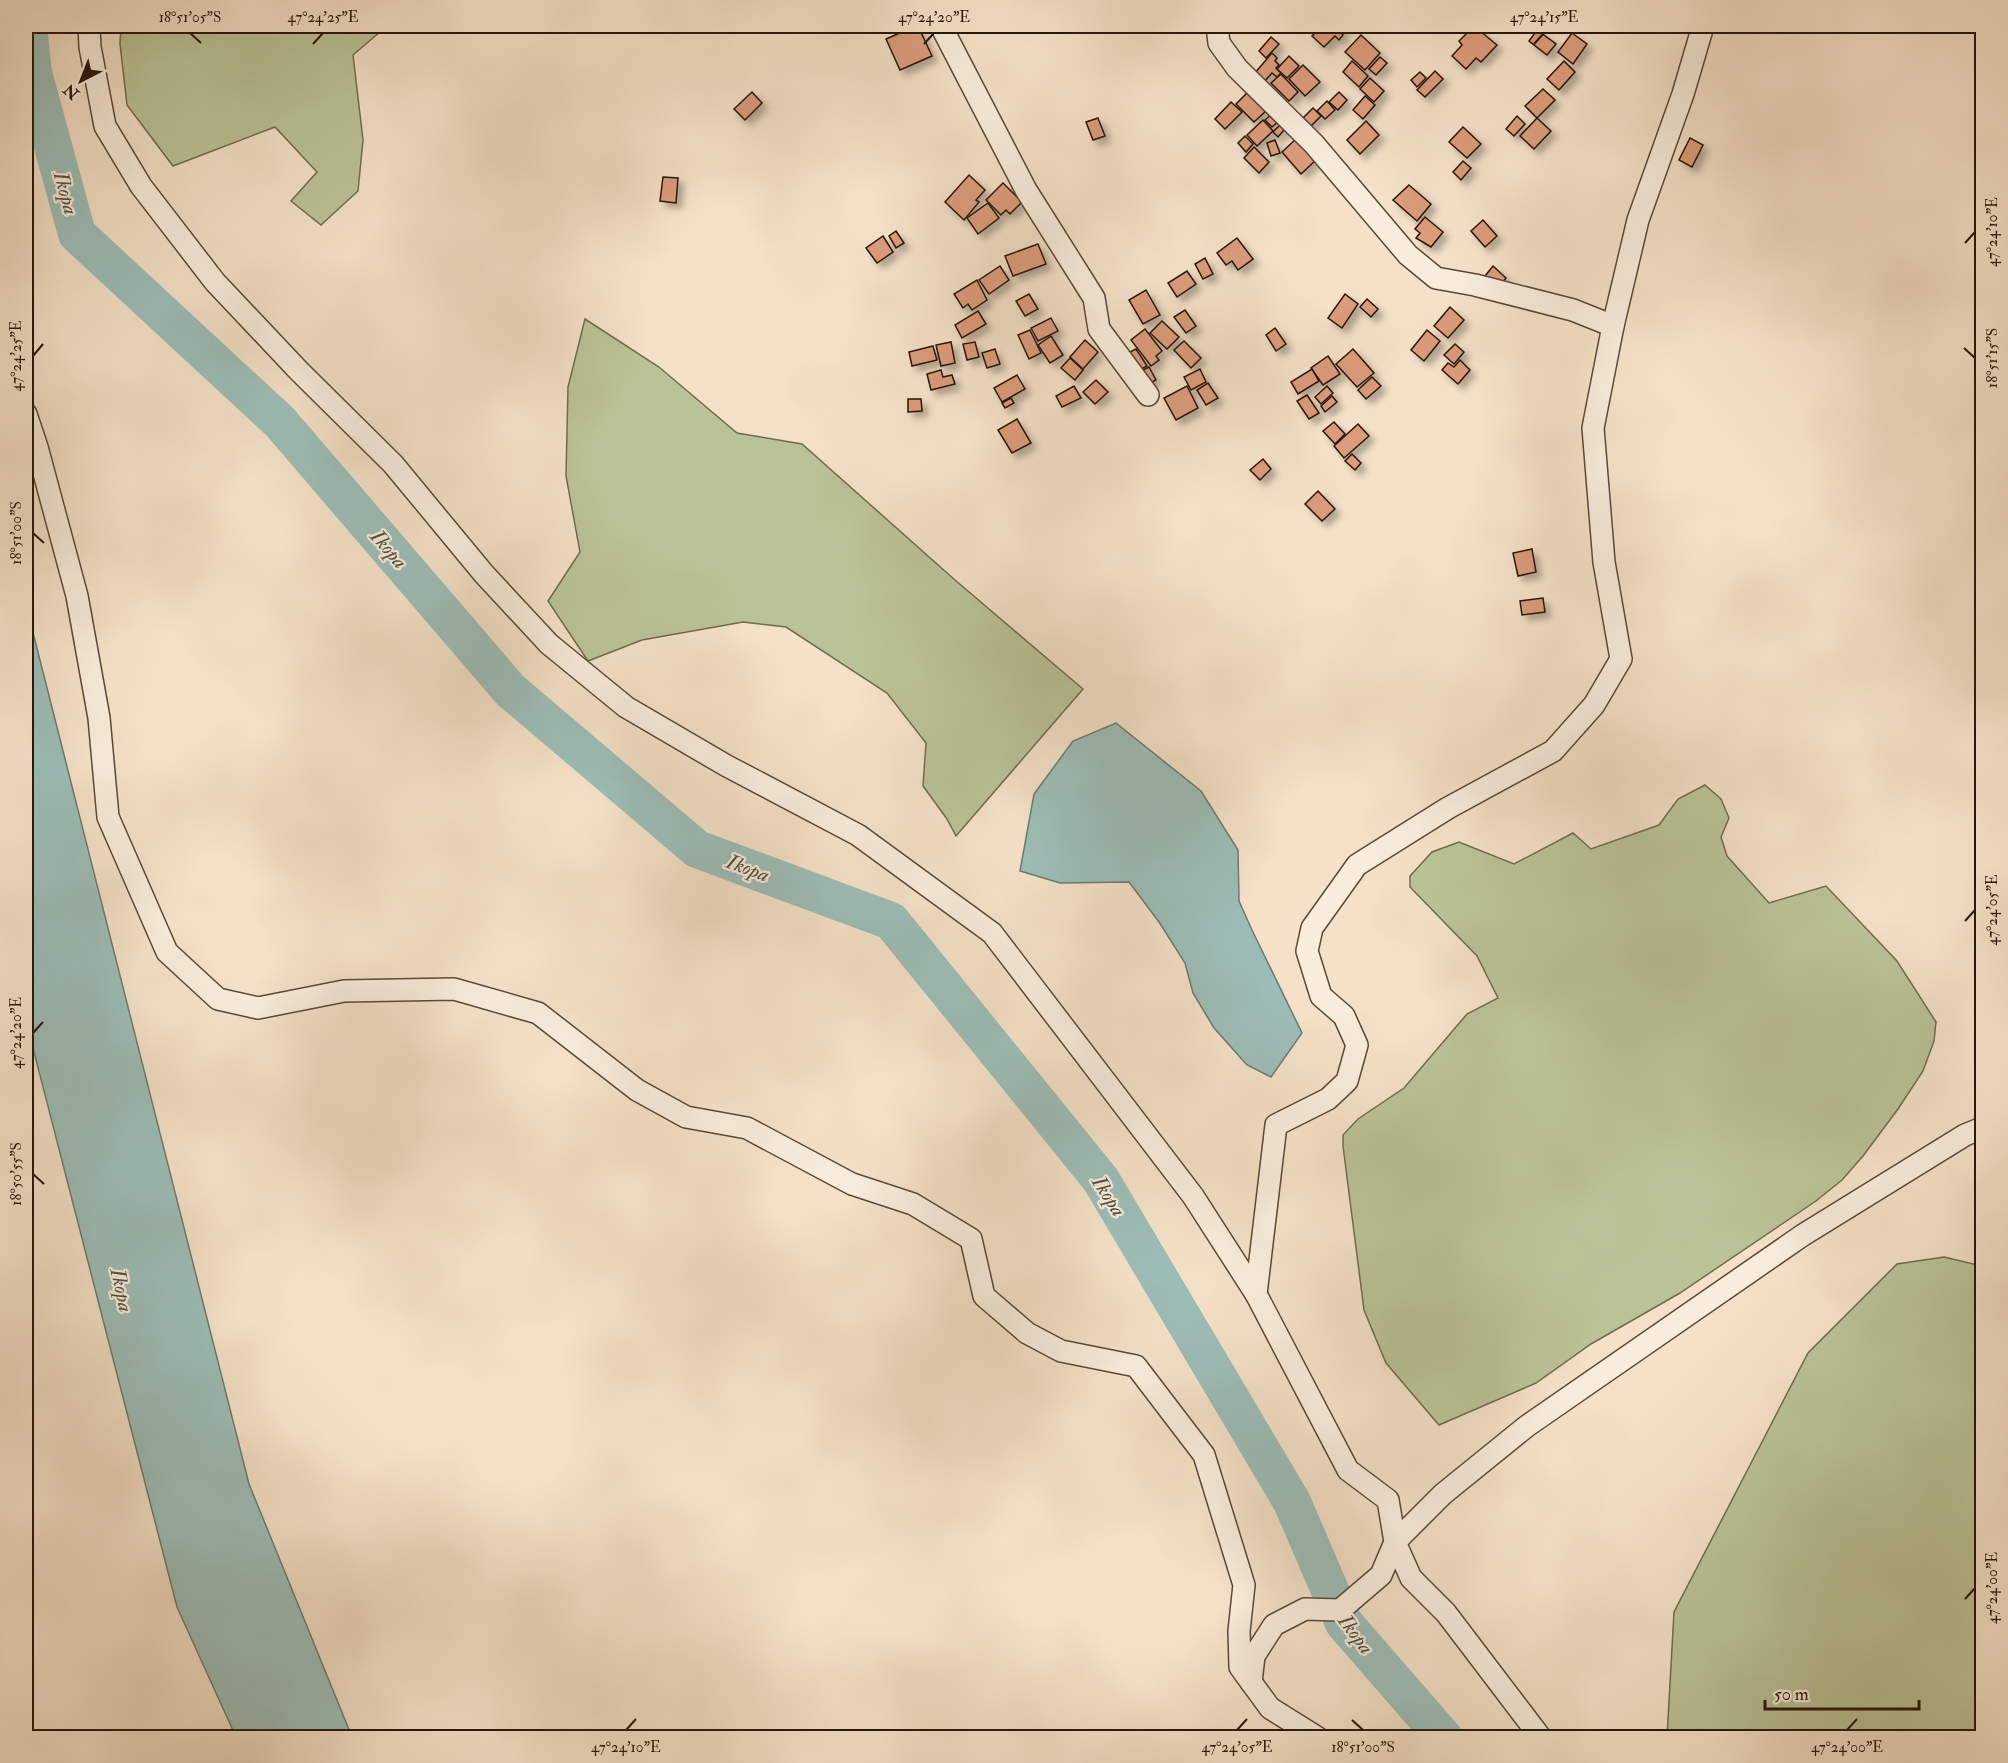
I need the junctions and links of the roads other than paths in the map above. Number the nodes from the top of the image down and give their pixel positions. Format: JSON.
{"nodes":[{"id":1,"x":89,"y":26,"type":"edge"},
{"id":2,"x":941,"y":26,"type":"edge"},
{"id":3,"x":1217,"y":26,"type":"edge"},
{"id":4,"x":1703,"y":26,"type":"edge"},
{"id":5,"x":1613,"y":326,"type":"junction"},
{"id":6,"x":1148,"y":395,"type":"dead end"},
{"id":7,"x":26,"y":414,"type":"edge"},
{"id":8,"x":1983,"y":1128,"type":"edge"},
{"id":9,"x":1256,"y":1294,"type":"junction"},
{"id":10,"x":1395,"y":1542,"type":"junction"},
{"id":11,"x":1241,"y":1609,"type":"junction"},
{"id":12,"x":1274,"y":1625,"type":"junction"},
{"id":13,"x":1251,"y":1682,"type":"junction"},
{"id":14,"x":1318,"y":1737,"type":"edge"},
{"id":15,"x":1540,"y":1737,"type":"edge"}],
"edges":[{"from":1,"to":9,"type":"street"},
{"from":2,"to":6,"type":"street"},
{"from":3,"to":5,"type":"street"},
{"from":4,"to":5,"type":"street"},
{"from":5,"to":9,"type":"street"},
{"from":7,"to":11,"type":"street"},
{"from":8,"to":10,"type":"street"},
{"from":9,"to":10,"type":"street"},
{"from":10,"to":12,"type":"street"},
{"from":10,"to":15,"type":"street"},
{"from":11,"to":12,"type":"street"},
{"from":11,"to":13,"type":"street"},
{"from":12,"to":13,"type":"street"},
{"from":13,"to":14,"type":"street"}]}
